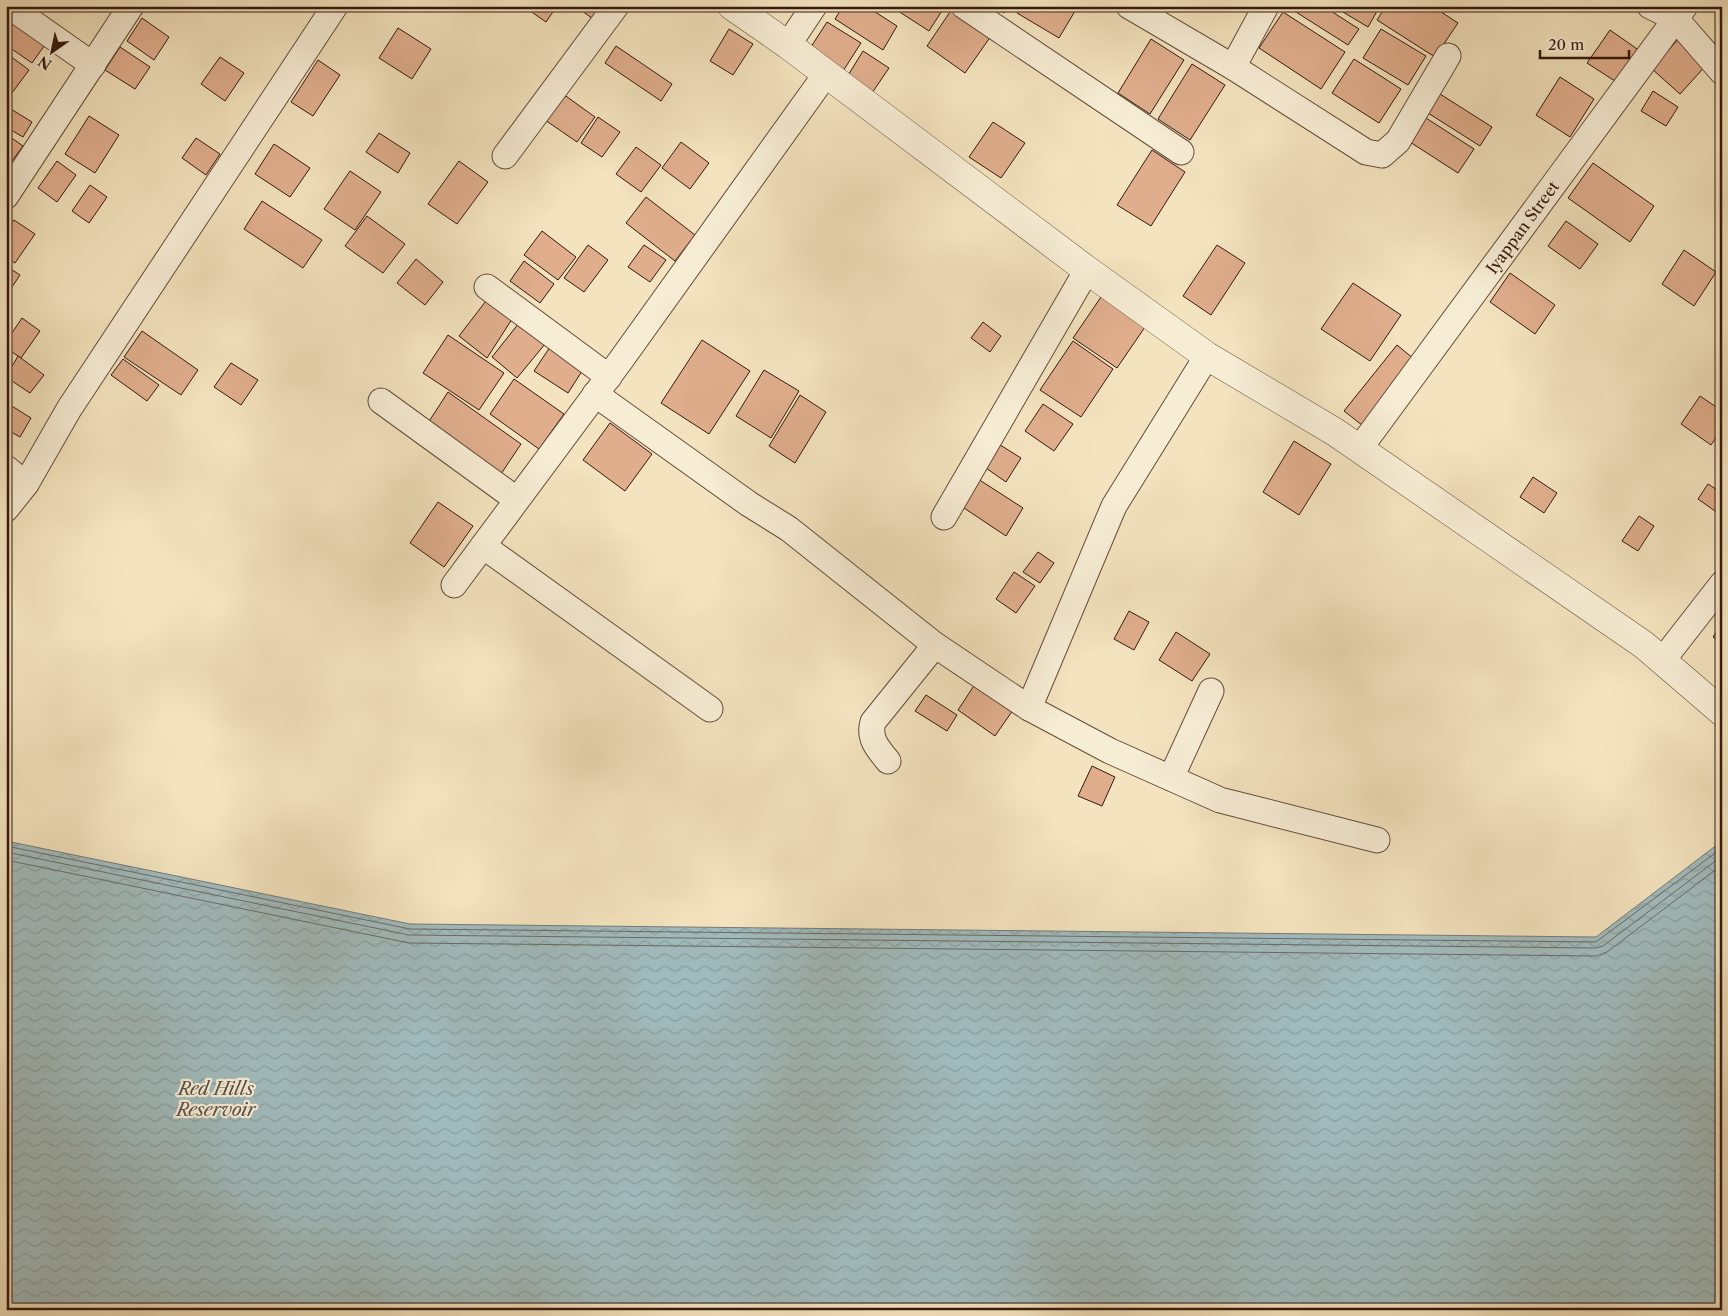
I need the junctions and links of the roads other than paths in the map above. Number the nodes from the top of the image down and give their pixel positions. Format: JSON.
{"nodes":[{"id":1,"x":10,"y":6,"type":"edge"},
{"id":2,"x":131,"y":6,"type":"edge"},
{"id":3,"x":336,"y":6,"type":"edge"},
{"id":4,"x":616,"y":6,"type":"edge"},
{"id":5,"x":732,"y":6,"type":"edge"},
{"id":6,"x":814,"y":6,"type":"edge"},
{"id":7,"x":964,"y":6,"type":"edge"},
{"id":8,"x":1129,"y":6,"type":"edge"},
{"id":9,"x":1266,"y":6,"type":"edge"},
{"id":10,"x":1650,"y":6,"type":"edge"},
{"id":11,"x":1680,"y":13,"type":"edge"},
{"id":12,"x":788,"y":45,"type":"junction"},
{"id":13,"x":1448,"y":56,"type":"dead end"},
{"id":14,"x":92,"y":65,"type":"junction"},
{"id":15,"x":1233,"y":66,"type":"junction"},
{"id":16,"x":1722,"y":72,"type":"edge"},
{"id":17,"x":826,"y":74,"type":"junction"},
{"id":18,"x":1181,"y":152,"type":"dead end"},
{"id":19,"x":506,"y":156,"type":"dead end"},
{"id":20,"x":6,"y":196,"type":"edge"},
{"id":21,"x":1087,"y":270,"type":"junction"},
{"id":22,"x":488,"y":287,"type":"dead end"},
{"id":23,"x":1207,"y":356,"type":"junction"},
{"id":24,"x":602,"y":385,"type":"junction"},
{"id":25,"x":381,"y":401,"type":"dead end"},
{"id":26,"x":1360,"y":448,"type":"junction"},
{"id":27,"x":6,"y":468,"type":"edge"},
{"id":28,"x":26,"y":484,"type":"junction"},
{"id":29,"x":516,"y":499,"type":"junction"},
{"id":30,"x":6,"y":510,"type":"edge"},
{"id":31,"x":944,"y":517,"type":"dead end"},
{"id":32,"x":483,"y":546,"type":"junction"},
{"id":33,"x":1722,"y":584,"type":"edge"},
{"id":34,"x":454,"y":585,"type":"dead end"},
{"id":35,"x":935,"y":645,"type":"junction"},
{"id":36,"x":1662,"y":661,"type":"junction"},
{"id":37,"x":1211,"y":691,"type":"dead end"},
{"id":38,"x":1029,"y":708,"type":"junction"},
{"id":39,"x":710,"y":710,"type":"dead end"},
{"id":40,"x":1722,"y":712,"type":"edge"},
{"id":41,"x":888,"y":761,"type":"dead end"},
{"id":42,"x":1171,"y":778,"type":"junction"},
{"id":43,"x":1377,"y":840,"type":"dead end"}],
"edges":[{"from":1,"to":14,"type":"street"},
{"from":2,"to":14,"type":"street"},
{"from":3,"to":28,"type":"street"},
{"from":4,"to":19,"type":"street"},
{"from":5,"to":12,"type":"street"},
{"from":6,"to":12,"type":"street"},
{"from":7,"to":18,"type":"street"},
{"from":8,"to":15,"type":"street"},
{"from":9,"to":15,"type":"street"},
{"from":10,"to":11,"type":"street"},
{"from":11,"to":16,"type":"street"},
{"from":11,"to":26,"type":"street","name":"Iyappan Street"},
{"from":12,"to":17,"type":"street"},
{"from":13,"to":15,"type":"street"},
{"from":14,"to":20,"type":"street"},
{"from":17,"to":21,"type":"street"},
{"from":17,"to":24,"type":"street"},
{"from":21,"to":23,"type":"street"},
{"from":21,"to":31,"type":"street"},
{"from":22,"to":24,"type":"street"},
{"from":23,"to":26,"type":"street"},
{"from":23,"to":38,"type":"street"},
{"from":24,"to":29,"type":"street"},
{"from":24,"to":35,"type":"street"},
{"from":25,"to":29,"type":"street"},
{"from":26,"to":36,"type":"street"},
{"from":27,"to":28,"type":"street"},
{"from":28,"to":30,"type":"street"},
{"from":29,"to":32,"type":"street"},
{"from":32,"to":34,"type":"street"},
{"from":32,"to":39,"type":"street"},
{"from":33,"to":36,"type":"street"},
{"from":35,"to":38,"type":"street"},
{"from":35,"to":41,"type":"street"},
{"from":36,"to":40,"type":"street"},
{"from":37,"to":42,"type":"street"},
{"from":38,"to":42,"type":"street"},
{"from":42,"to":43,"type":"street"}]}
